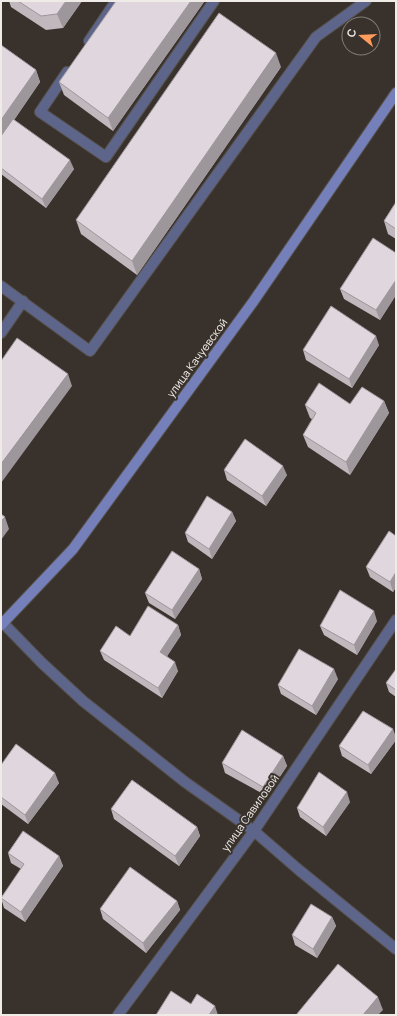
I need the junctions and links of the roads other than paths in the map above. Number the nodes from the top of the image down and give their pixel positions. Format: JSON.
{"nodes":[{"id":1,"x":116,"y":1,"type":"edge"},
{"id":2,"x":214,"y":1,"type":"edge"},
{"id":3,"x":366,"y":1,"type":"edge"},
{"id":4,"x":85,"y":47,"type":"edge"},
{"id":5,"x":71,"y":66,"type":"edge"},
{"id":6,"x":396,"y":93,"type":"edge"},
{"id":7,"x":1,"y":286,"type":"edge"},
{"id":8,"x":22,"y":302,"type":"junction"},
{"id":9,"x":1,"y":333,"type":"edge"},
{"id":10,"x":396,"y":620,"type":"edge"},
{"id":11,"x":2,"y":624,"type":"edge"},
{"id":12,"x":254,"y":831,"type":"junction"},
{"id":13,"x":396,"y":949,"type":"edge"},
{"id":14,"x":118,"y":1015,"type":"edge"}],
"edges":[{"from":1,"to":4,"type":"street"},
{"from":2,"to":5,"type":"street"},
{"from":3,"to":8,"type":"street"},
{"from":6,"to":11,"type":"street","name":"улица Качуевской"},
{"from":7,"to":8,"type":"street"},
{"from":8,"to":9,"type":"street"},
{"from":10,"to":12,"type":"street","name":"улица Савиловой"},
{"from":11,"to":12,"type":"street"},
{"from":12,"to":13,"type":"street"},
{"from":12,"to":14,"type":"street","name":"улица Савиловой"}]}
